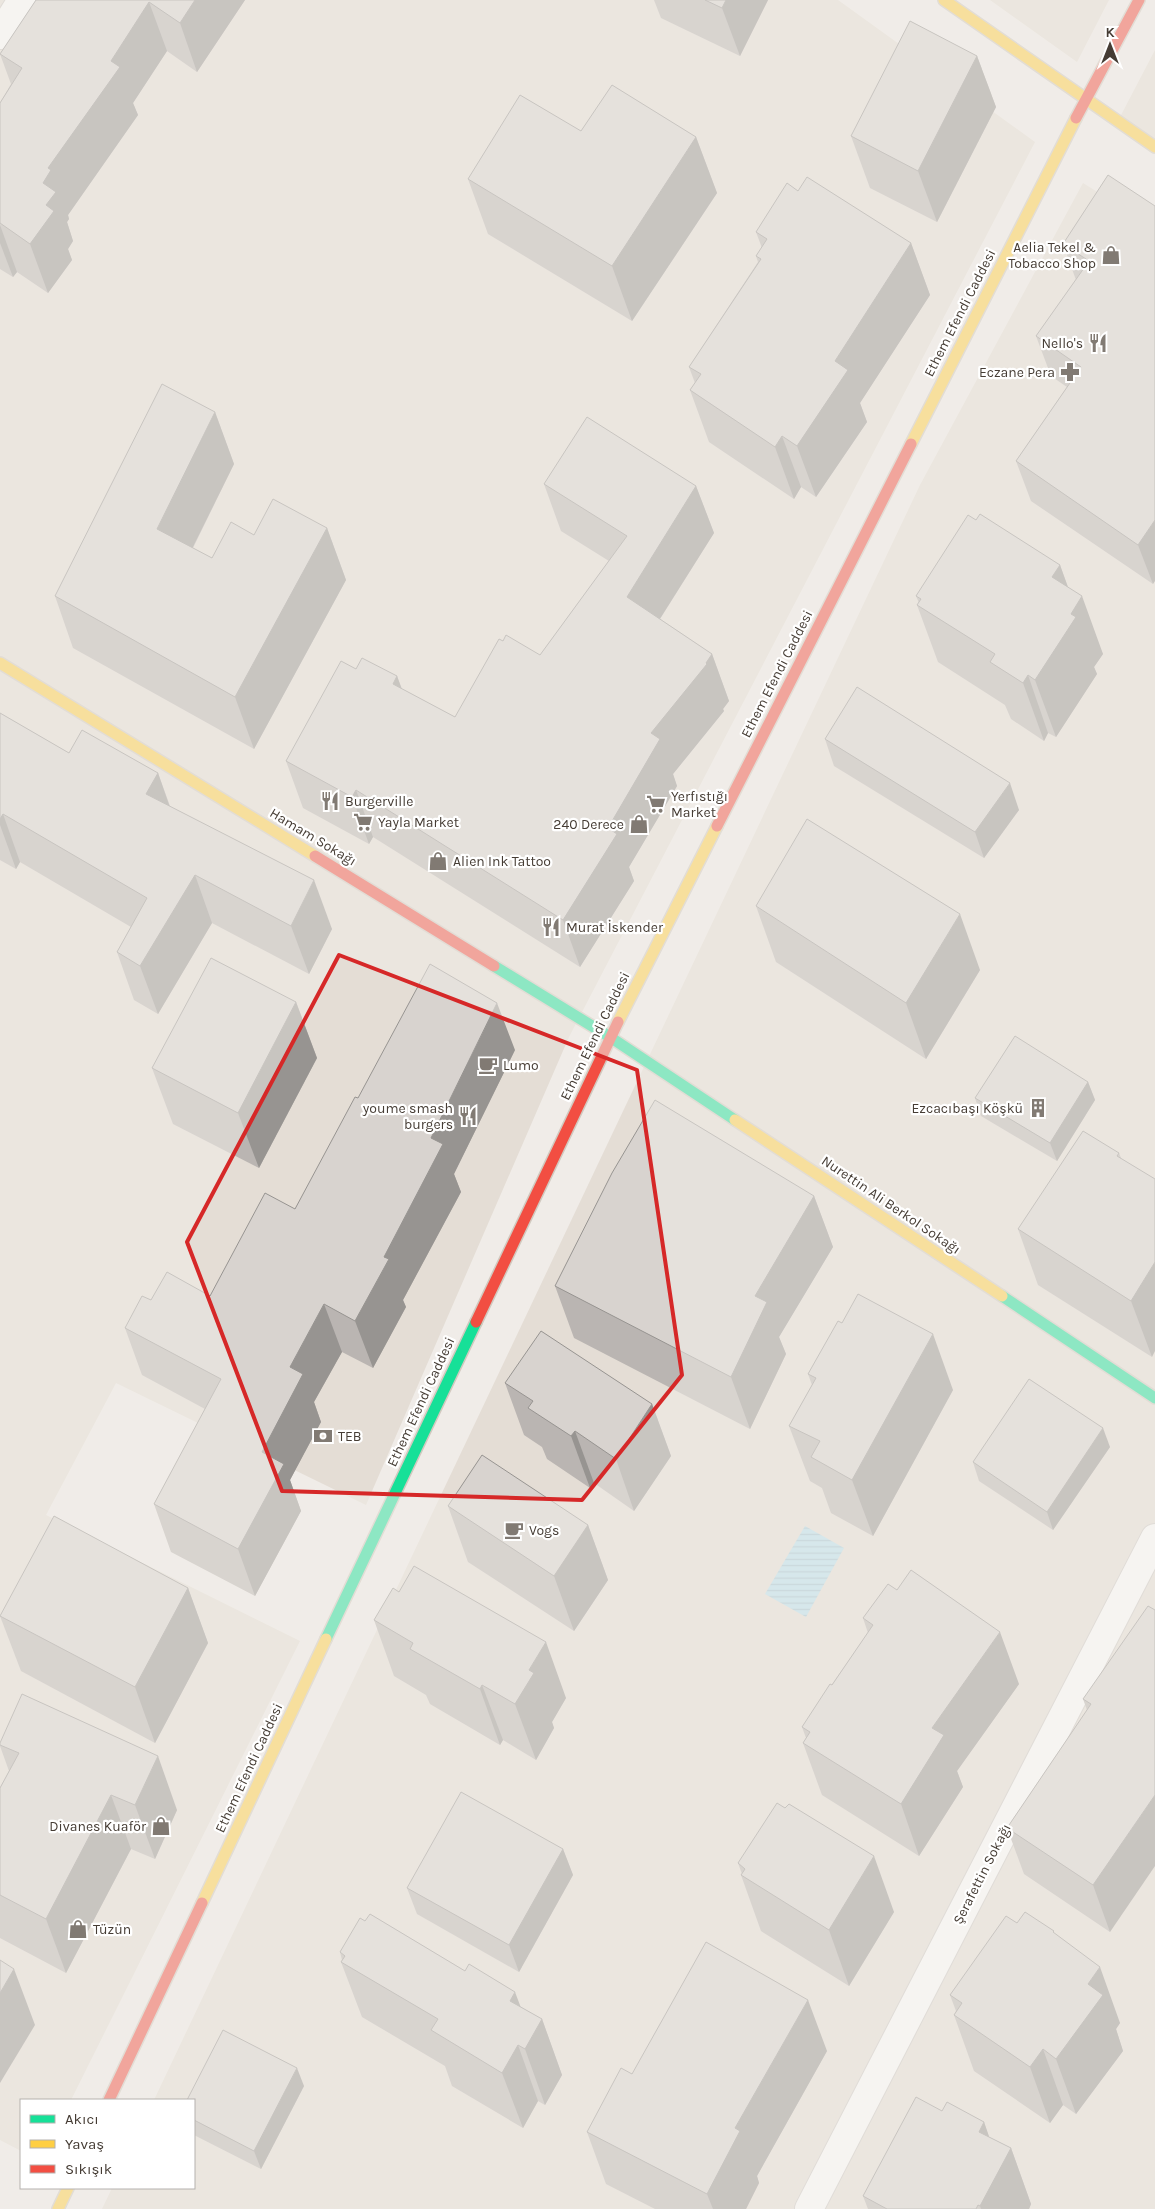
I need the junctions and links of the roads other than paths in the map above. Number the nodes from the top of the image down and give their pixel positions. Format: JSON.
{"nodes":[{"id":1,"x":22,"y":0,"type":"edge"},
{"id":2,"x":944,"y":0,"type":"edge"},
{"id":3,"x":1139,"y":0,"type":"edge"},
{"id":4,"x":0,"y":35,"type":"edge"},
{"id":5,"x":1085,"y":100,"type":"junction"},
{"id":6,"x":1155,"y":147,"type":"edge"},
{"id":7,"x":0,"y":663,"type":"edge"},
{"id":8,"x":610,"y":1037,"type":"junction"},
{"id":9,"x":1155,"y":1398,"type":"edge"},
{"id":10,"x":1155,"y":1538,"type":"edge"},
{"id":11,"x":109,"y":2099,"type":"edge"},
{"id":12,"x":68,"y":2189,"type":"edge"},
{"id":13,"x":58,"y":2209,"type":"edge"},
{"id":14,"x":809,"y":2209,"type":"edge"}],
"edges":[{"from":1,"to":4,"type":"street"},
{"from":2,"to":5,"type":"main road"},
{"from":3,"to":5,"type":"main road","name":"Ethem Efendi Caddesi"},
{"from":5,"to":6,"type":"main road"},
{"from":5,"to":8,"type":"main road","name":"Ethem Efendi Caddesi"},
{"from":7,"to":8,"type":"main road","name":"Hamam Sokağı"},
{"from":8,"to":9,"type":"main road","name":"Nurettin Ali Berkol Sokağı"},
{"from":8,"to":11,"type":"main road","name":"Ethem Efendi Caddesi"},
{"from":10,"to":14,"type":"street","name":"Şerafettin Sokağı"},
{"from":12,"to":13,"type":"main road"}]}
